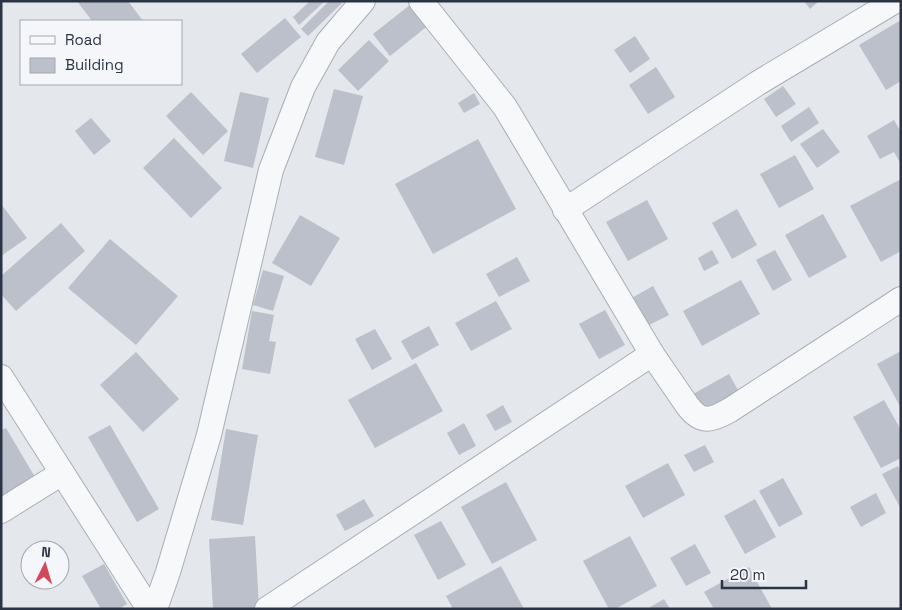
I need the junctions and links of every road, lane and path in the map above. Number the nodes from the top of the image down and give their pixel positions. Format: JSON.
{"nodes":[{"id":1,"x":363,"y":1,"type":"edge"},
{"id":2,"x":421,"y":1,"type":"edge"},
{"id":3,"x":895,"y":1,"type":"edge"},
{"id":4,"x":565,"y":210,"type":"junction"},
{"id":5,"x":901,"y":299,"type":"edge"},
{"id":6,"x":652,"y":354,"type":"junction"},
{"id":7,"x":1,"y":378,"type":"edge"},
{"id":8,"x":62,"y":474,"type":"junction"},
{"id":9,"x":1,"y":511,"type":"edge"},
{"id":10,"x":149,"y":609,"type":"edge"},
{"id":11,"x":154,"y":609,"type":"edge"},
{"id":12,"x":267,"y":609,"type":"edge"}],
"edges":[{"from":1,"to":11,"type":"street"},
{"from":2,"to":4,"type":"street"},
{"from":3,"to":4,"type":"street"},
{"from":4,"to":6,"type":"street"},
{"from":5,"to":6,"type":"street"},
{"from":6,"to":12,"type":"street"},
{"from":7,"to":8,"type":"street"},
{"from":8,"to":9,"type":"street"},
{"from":8,"to":10,"type":"street"}]}
